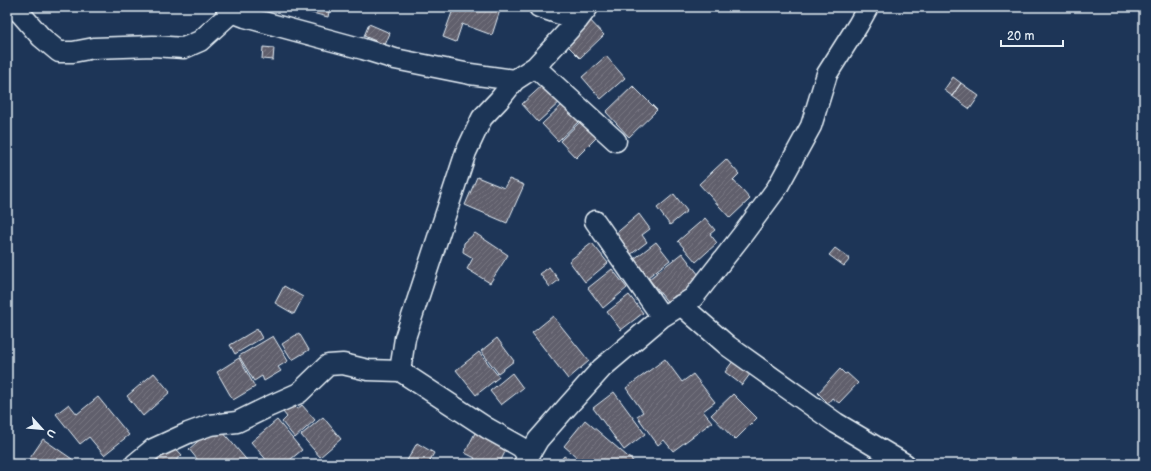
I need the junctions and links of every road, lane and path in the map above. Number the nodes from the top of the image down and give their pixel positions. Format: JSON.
{"nodes":[{"id":1,"x":13,"y":7,"type":"edge"},
{"id":2,"x":539,"y":7,"type":"edge"},
{"id":3,"x":868,"y":7,"type":"edge"},
{"id":4,"x":229,"y":9,"type":"edge"},
{"id":5,"x":583,"y":13,"type":"edge"},
{"id":6,"x":535,"y":66,"type":"junction"},
{"id":7,"x":515,"y":80,"type":"junction"},
{"id":8,"x":616,"y":141,"type":"dead end"},
{"id":9,"x":594,"y":221,"type":"dead end"},
{"id":10,"x":681,"y":304,"type":"junction"},
{"id":11,"x":662,"y":317,"type":"junction"},
{"id":12,"x":400,"y":371,"type":"junction"},
{"id":13,"x":526,"y":460,"type":"edge"},
{"id":14,"x":135,"y":464,"type":"edge"},
{"id":15,"x":905,"y":464,"type":"edge"}],
"edges":[{"from":1,"to":4,"type":"street"},
{"from":2,"to":5,"type":"street"},
{"from":3,"to":10,"type":"street"},
{"from":4,"to":7,"type":"street"},
{"from":5,"to":6,"type":"street"},
{"from":6,"to":7,"type":"street"},
{"from":6,"to":8,"type":"street"},
{"from":7,"to":12,"type":"street"},
{"from":9,"to":11,"type":"street"},
{"from":10,"to":11,"type":"street"},
{"from":10,"to":15,"type":"street"},
{"from":11,"to":13,"type":"street"},
{"from":12,"to":13,"type":"street"},
{"from":12,"to":14,"type":"street"}]}
